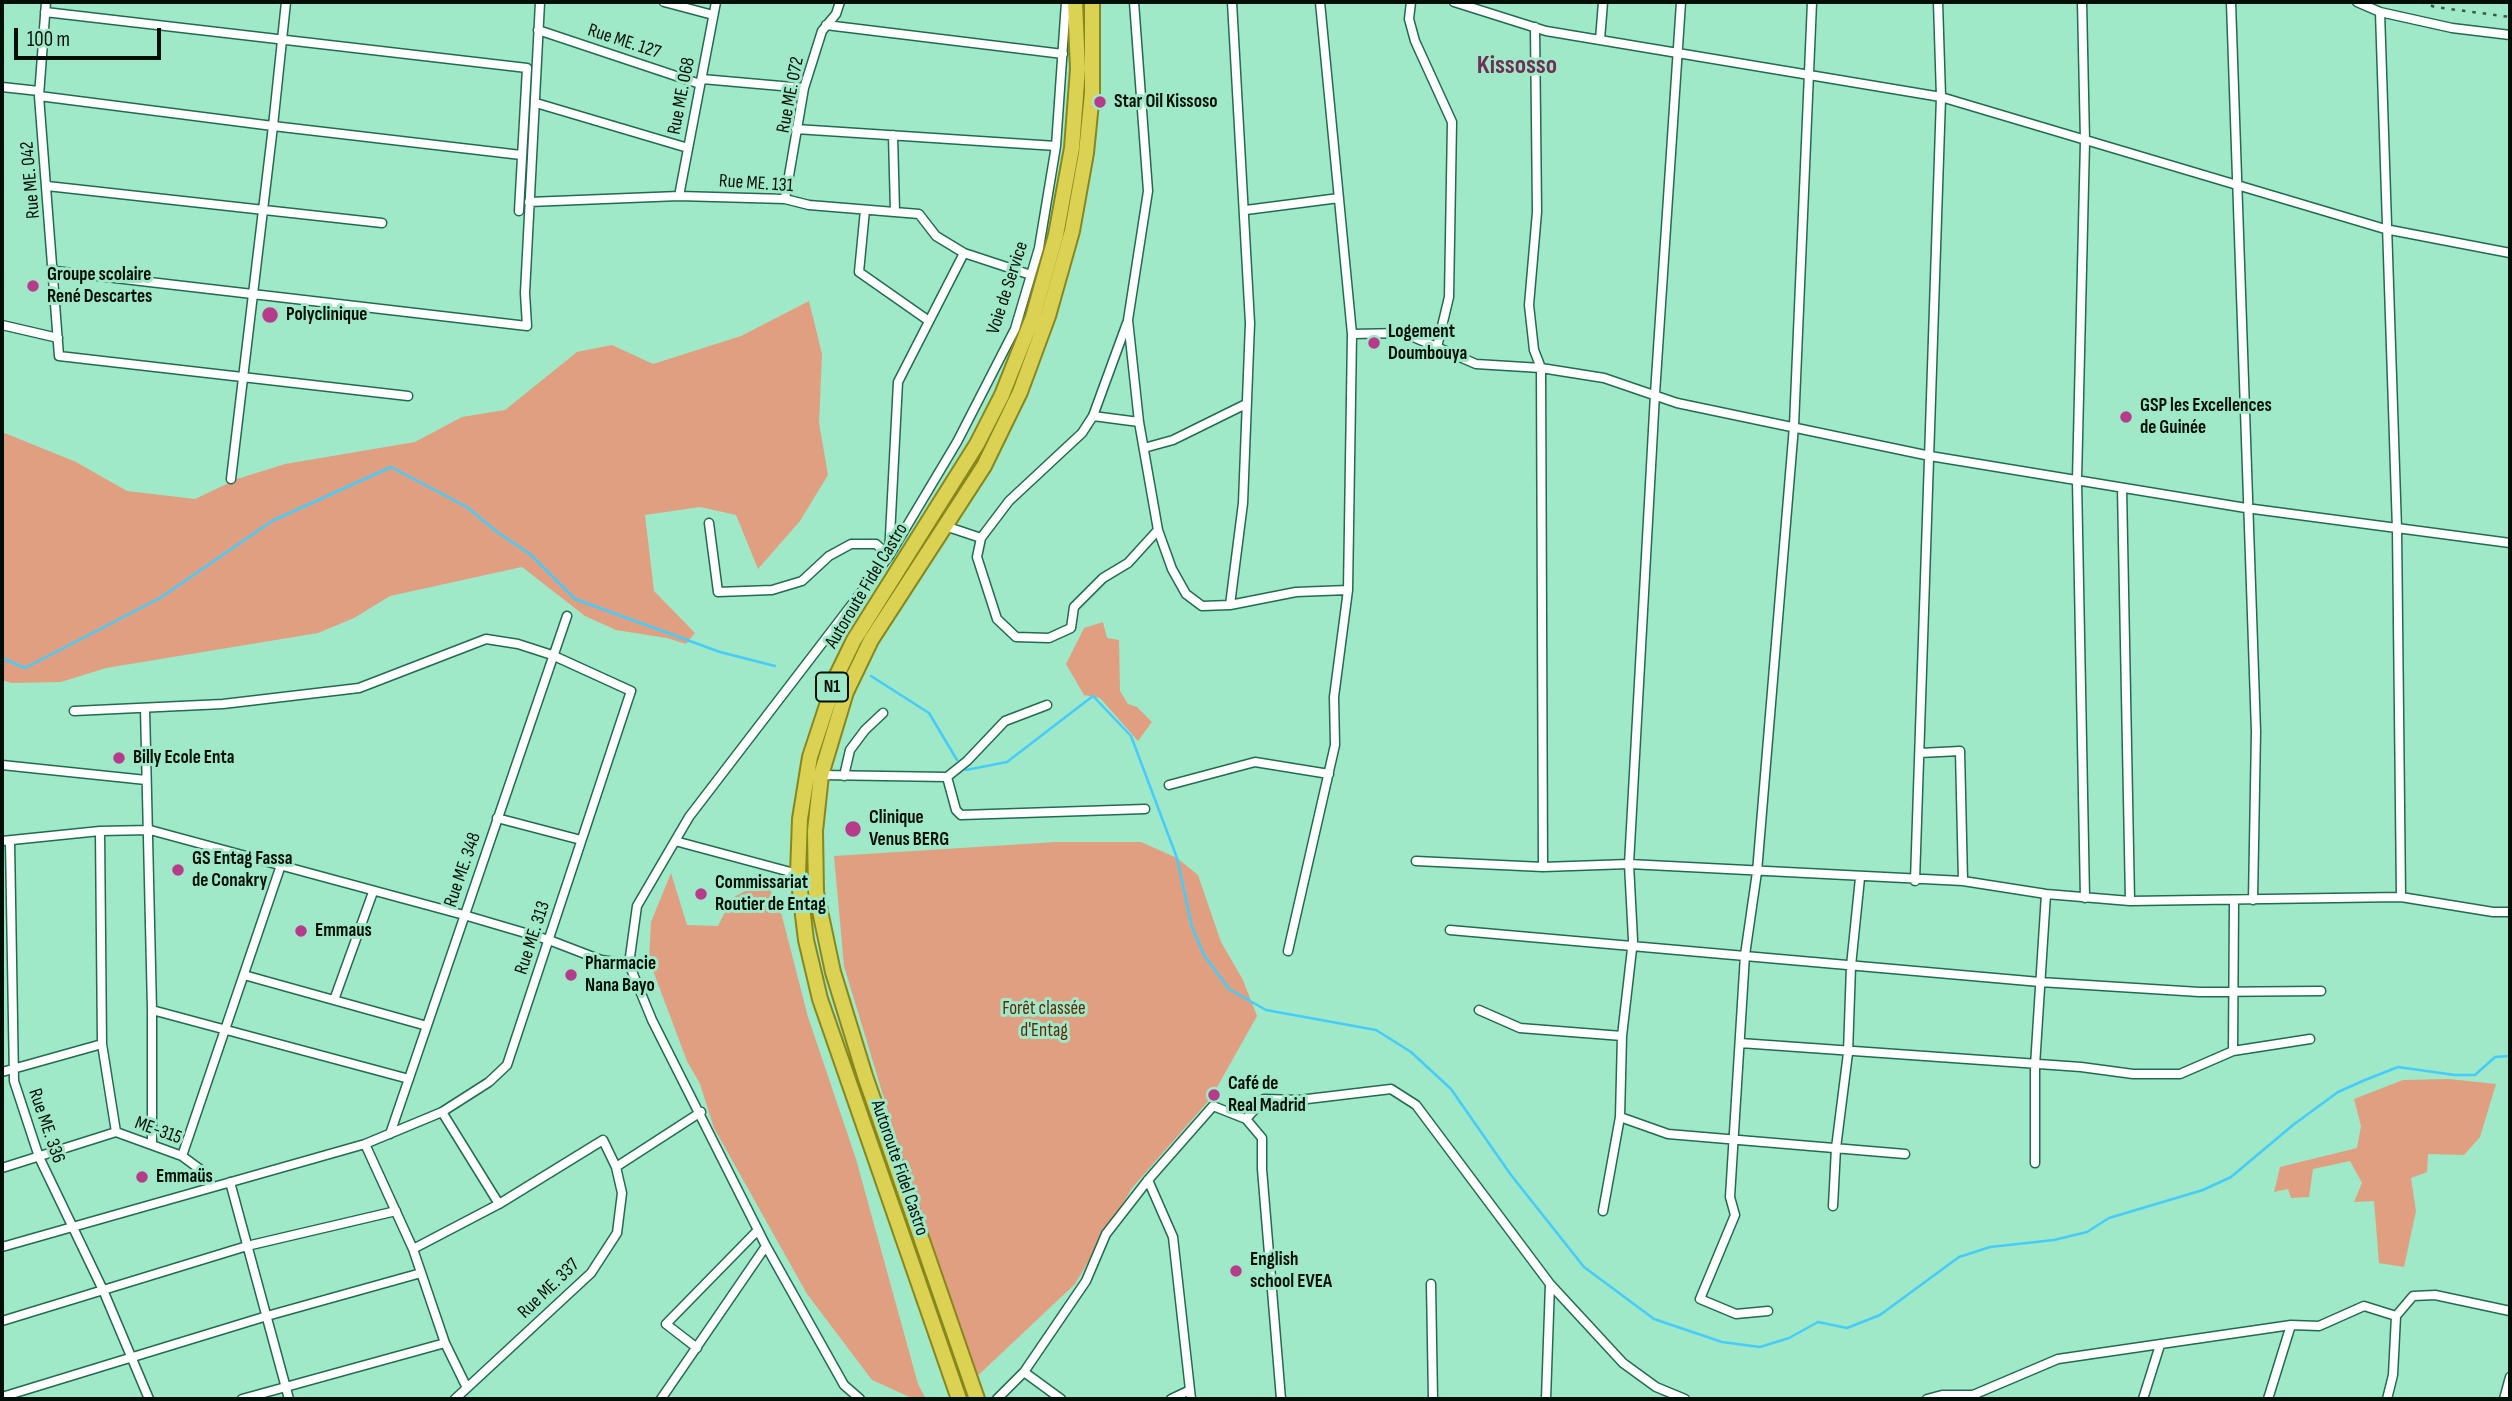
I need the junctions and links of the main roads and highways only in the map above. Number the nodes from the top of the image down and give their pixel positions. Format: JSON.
{"nodes":[{"id":1,"x":1076,"y":2,"type":"edge"},
{"id":2,"x":1092,"y":2,"type":"edge"},
{"id":3,"x":959,"y":1399,"type":"edge"},
{"id":4,"x":977,"y":1399,"type":"edge"}],
"edges":[{"from":1,"to":3,"type":"highway","name":"Autoroute Fidel Castro","number":"N1"},
{"from":2,"to":4,"type":"highway","name":"Autoroute Fidel Castro","number":"N1"}]}
